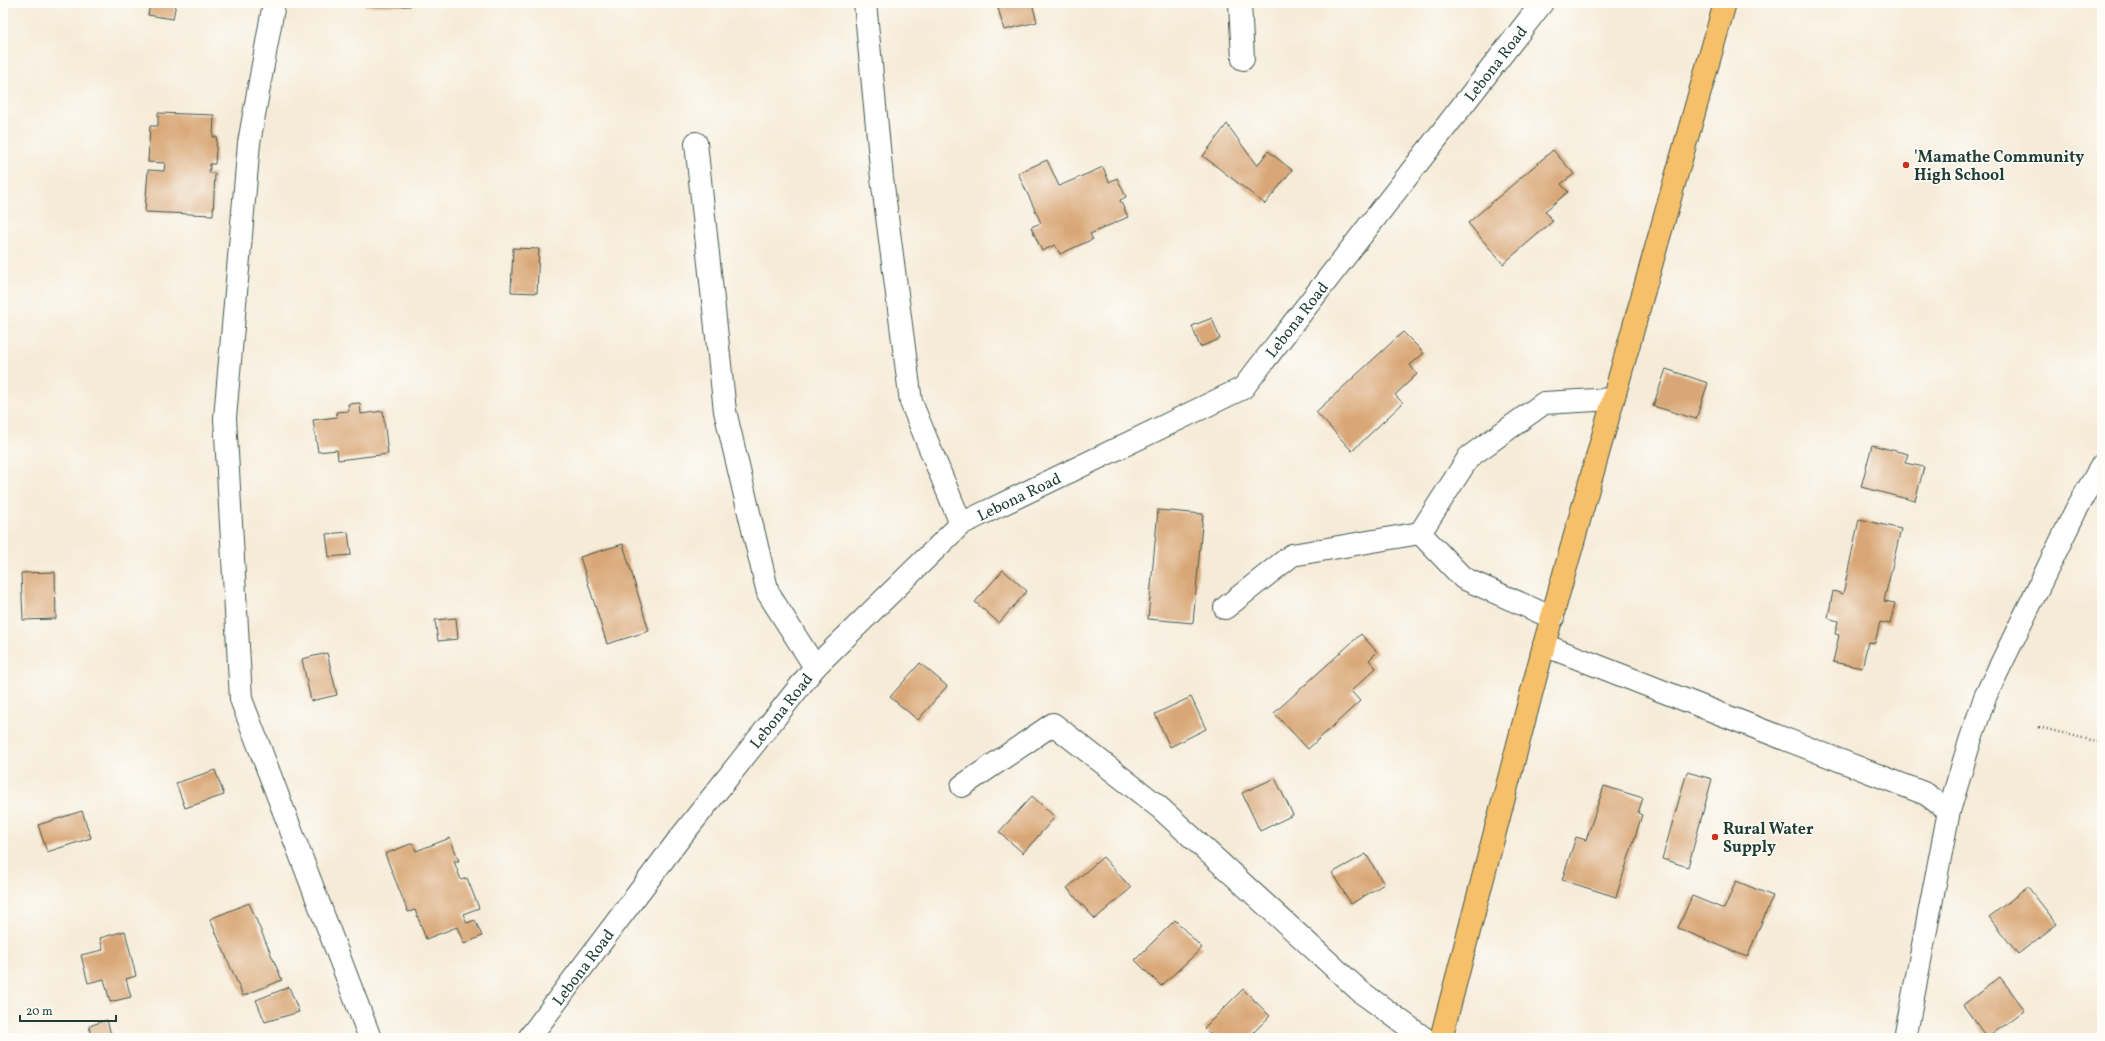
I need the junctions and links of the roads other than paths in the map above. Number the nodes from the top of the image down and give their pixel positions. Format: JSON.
{"nodes":[{"id":1,"x":274,"y":3,"type":"edge"},
{"id":2,"x":865,"y":3,"type":"edge"},
{"id":3,"x":1240,"y":3,"type":"edge"},
{"id":4,"x":1542,"y":3,"type":"edge"},
{"id":5,"x":1725,"y":3,"type":"edge"},
{"id":6,"x":1244,"y":58,"type":"dead end"},
{"id":7,"x":696,"y":143,"type":"dead end"},
{"id":8,"x":1613,"y":399,"type":"junction"},
{"id":9,"x":2102,"y":464,"type":"edge"},
{"id":10,"x":961,"y":524,"type":"junction"},
{"id":11,"x":1420,"y":533,"type":"junction"},
{"id":12,"x":1225,"y":608,"type":"dead end"},
{"id":13,"x":1553,"y":618,"type":"junction"},
{"id":14,"x":1544,"y":645,"type":"junction"},
{"id":15,"x":815,"y":667,"type":"junction"},
{"id":16,"x":962,"y":786,"type":"dead end"},
{"id":17,"x":1949,"y":811,"type":"junction"},
{"id":18,"x":370,"y":1038,"type":"edge"},
{"id":19,"x":529,"y":1038,"type":"edge"},
{"id":20,"x":1424,"y":1038,"type":"edge"},
{"id":21,"x":1441,"y":1038,"type":"edge"},
{"id":22,"x":1905,"y":1038,"type":"edge"}],
"edges":[{"from":1,"to":18,"type":"street"},
{"from":2,"to":10,"type":"street"},
{"from":3,"to":6,"type":"street"},
{"from":4,"to":10,"type":"street","name":"Lebona Road"},
{"from":5,"to":8,"type":"main road"},
{"from":7,"to":15,"type":"street"},
{"from":8,"to":11,"type":"street"},
{"from":8,"to":13,"type":"main road"},
{"from":9,"to":17,"type":"street"},
{"from":10,"to":15,"type":"street","name":"Lebona Road"},
{"from":11,"to":12,"type":"street"},
{"from":11,"to":13,"type":"street"},
{"from":13,"to":14,"type":"main road"},
{"from":14,"to":17,"type":"street"},
{"from":14,"to":21,"type":"main road"},
{"from":15,"to":19,"type":"street","name":"Lebona Road"},
{"from":16,"to":20,"type":"street"},
{"from":17,"to":22,"type":"street"}]}
